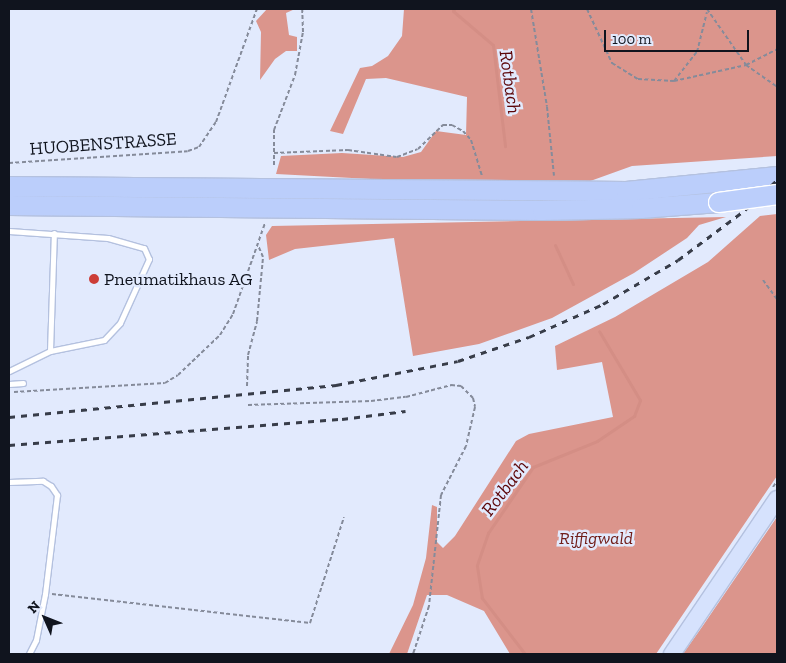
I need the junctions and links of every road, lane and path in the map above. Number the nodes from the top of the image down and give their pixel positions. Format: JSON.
{"nodes":[{"id":1,"x":257,"y":9,"type":"edge"},
{"id":2,"x":302,"y":9,"type":"edge"},
{"id":3,"x":531,"y":9,"type":"edge"},
{"id":4,"x":588,"y":9,"type":"edge"},
{"id":5,"x":707,"y":9,"type":"edge"},
{"id":6,"x":707,"y":12,"type":"junction"},
{"id":7,"x":777,"y":49,"type":"edge"},
{"id":8,"x":746,"y":65,"type":"junction"},
{"id":9,"x":674,"y":81,"type":"junction"},
{"id":10,"x":777,"y":87,"type":"edge"},
{"id":11,"x":274,"y":153,"type":"junction"},
{"id":12,"x":9,"y":163,"type":"edge"},
{"id":13,"x":274,"y":165,"type":"dead end"},
{"id":14,"x":489,"y":176,"type":"dead end"},
{"id":15,"x":547,"y":176,"type":"dead end"},
{"id":16,"x":777,"y":176,"type":"edge"},
{"id":17,"x":9,"y":186,"type":"edge"},
{"id":18,"x":777,"y":194,"type":"edge"},
{"id":19,"x":626,"y":200,"type":"junction"},
{"id":20,"x":9,"y":205,"type":"edge"},
{"id":21,"x":265,"y":223,"type":"dead end"},
{"id":22,"x":9,"y":231,"type":"edge"},
{"id":23,"x":54,"y":233,"type":"junction"},
{"id":24,"x":258,"y":245,"type":"junction"},
{"id":25,"x":763,"y":280,"type":"dead end"},
{"id":26,"x":777,"y":299,"type":"edge"},
{"id":27,"x":50,"y":351,"type":"junction"},
{"id":28,"x":9,"y":371,"type":"edge"},
{"id":29,"x":23,"y":383,"type":"dead end"},
{"id":30,"x":9,"y":384,"type":"edge"},
{"id":31,"x":246,"y":386,"type":"dead end"},
{"id":32,"x":9,"y":392,"type":"edge"},
{"id":33,"x":248,"y":405,"type":"dead end"},
{"id":34,"x":9,"y":482,"type":"edge"},
{"id":35,"x":777,"y":499,"type":"edge"},
{"id":36,"x":344,"y":517,"type":"dead end"},
{"id":37,"x":45,"y":594,"type":"junction"},
{"id":38,"x":29,"y":654,"type":"edge"},
{"id":39,"x":413,"y":654,"type":"edge"},
{"id":40,"x":672,"y":654,"type":"edge"}],
"edges":[{"from":1,"to":12,"type":"path","name":"HUOBENSTRASSE"},
{"from":2,"to":11,"type":"path"},
{"from":3,"to":15,"type":"path"},
{"from":4,"to":9,"type":"path"},
{"from":5,"to":6,"type":"path"},
{"from":6,"to":8,"type":"path"},
{"from":6,"to":9,"type":"path"},
{"from":7,"to":8,"type":"path"},
{"from":8,"to":9,"type":"path"},
{"from":8,"to":10,"type":"path"},
{"from":11,"to":13,"type":"path"},
{"from":11,"to":14,"type":"path"},
{"from":16,"to":19,"type":"highway"},
{"from":17,"to":19,"type":"highway"},
{"from":18,"to":19,"type":"highway","bridge":true},
{"from":19,"to":20,"type":"highway"},
{"from":21,"to":24,"type":"path"},
{"from":22,"to":23,"type":"lane"},
{"from":23,"to":27,"type":"lane"},
{"from":23,"to":27,"type":"lane"},
{"from":24,"to":31,"type":"path"},
{"from":24,"to":32,"type":"path"},
{"from":25,"to":26,"type":"path"},
{"from":27,"to":28,"type":"lane"},
{"from":29,"to":30,"type":"lane"},
{"from":33,"to":39,"type":"path"},
{"from":34,"to":37,"type":"lane"},
{"from":35,"to":40,"type":"main road"},
{"from":36,"to":37,"type":"path"},
{"from":37,"to":38,"type":"lane"}]}
